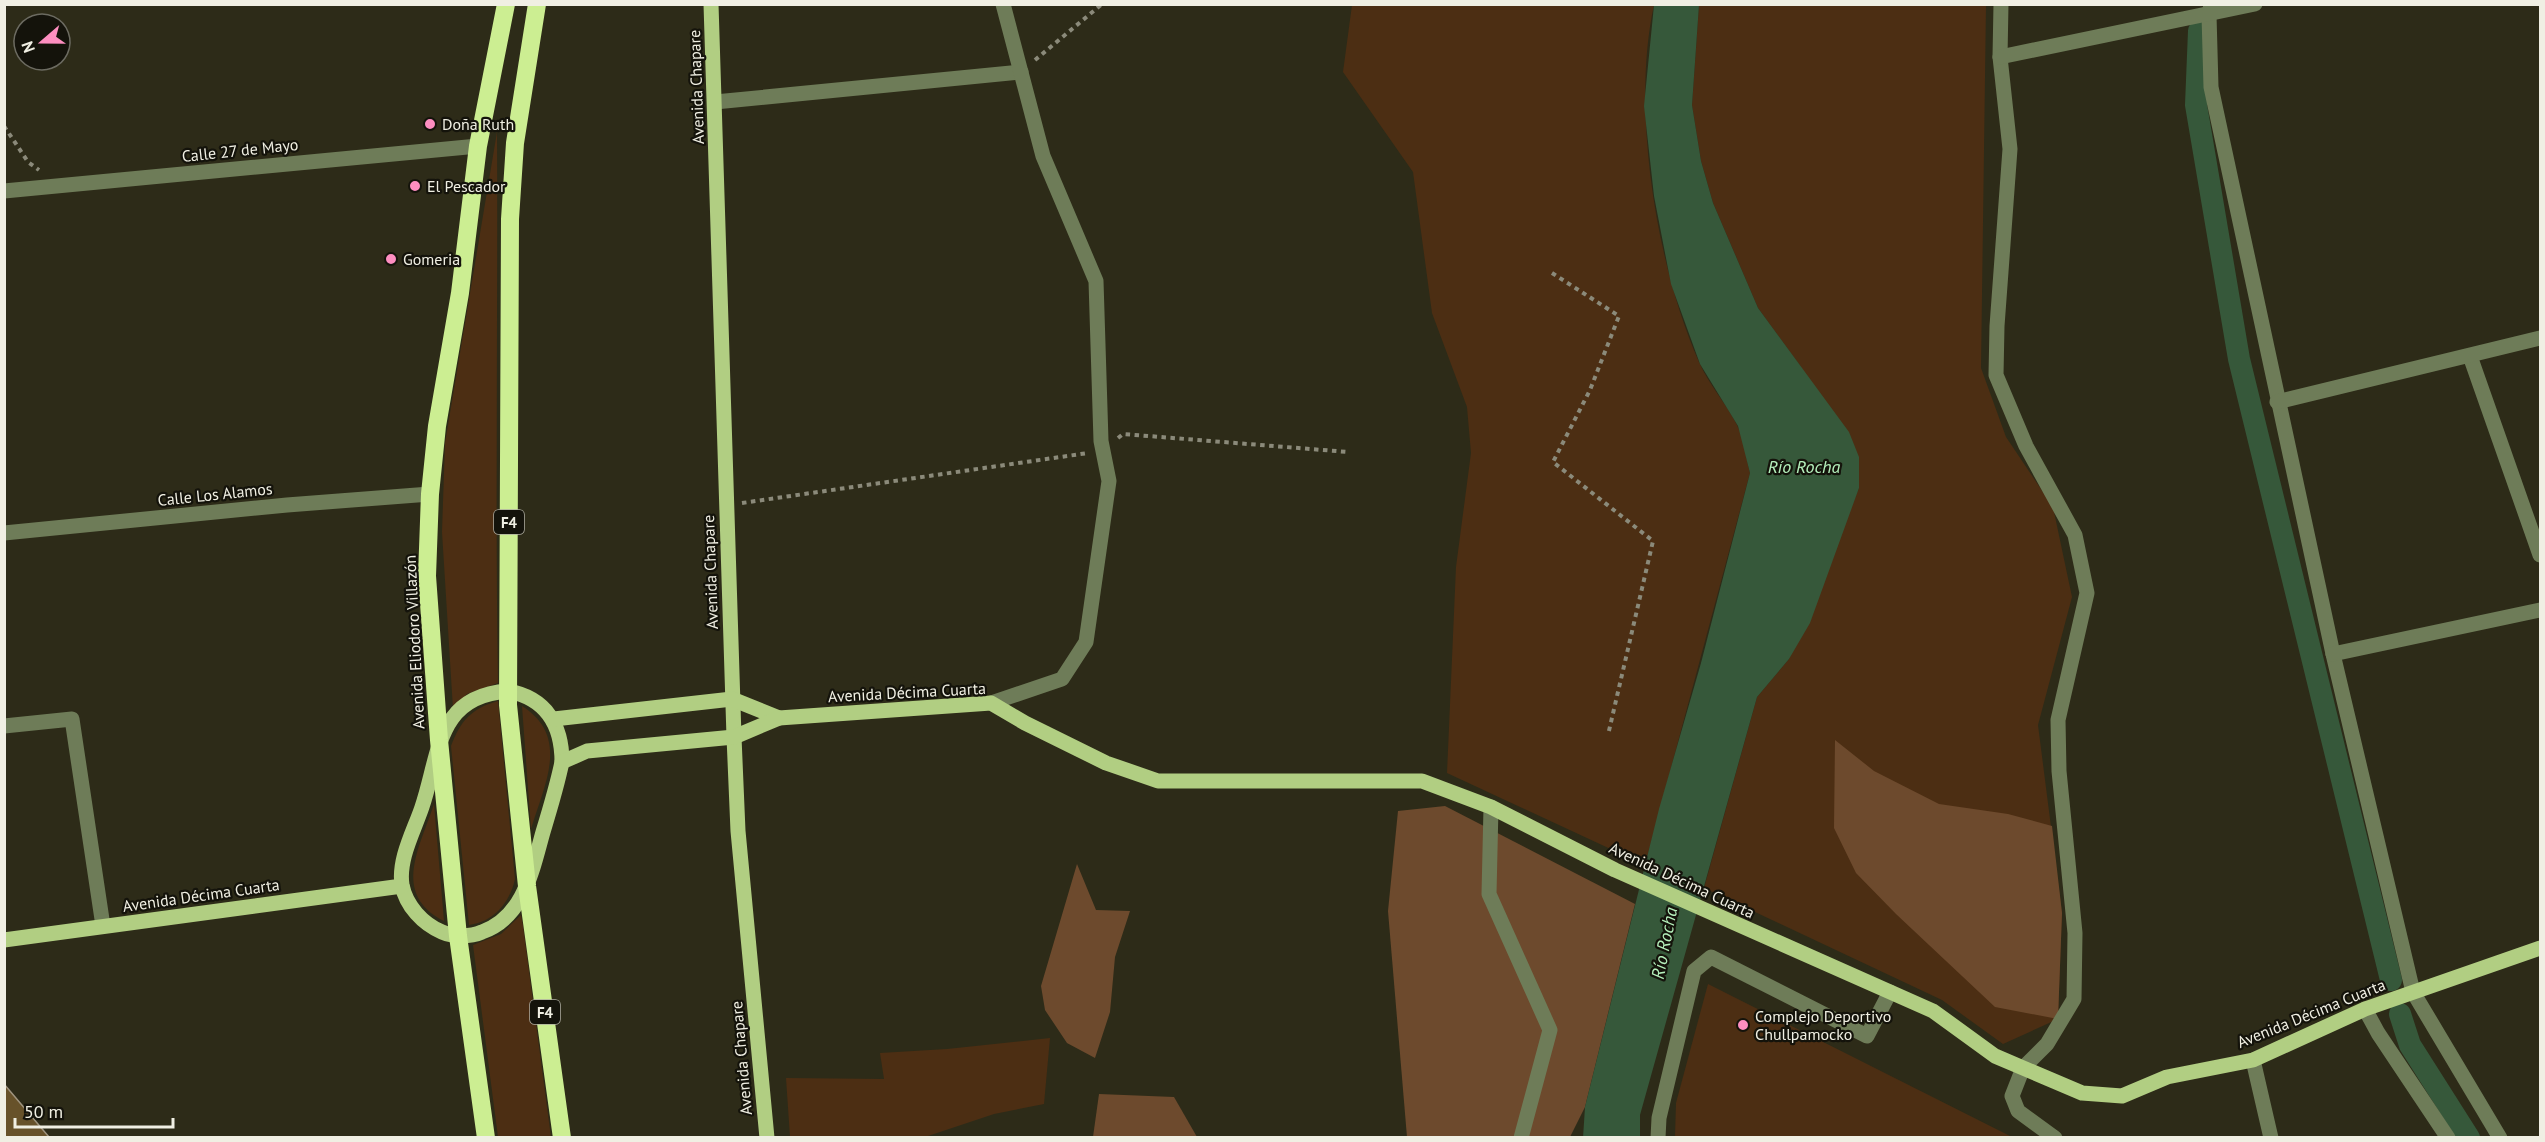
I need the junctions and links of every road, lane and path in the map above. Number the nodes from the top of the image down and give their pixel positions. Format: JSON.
{"nodes":[{"id":1,"x":506,"y":4,"type":"edge"},
{"id":2,"x":537,"y":4,"type":"edge"},
{"id":3,"x":711,"y":4,"type":"edge"},
{"id":4,"x":1003,"y":4,"type":"edge"},
{"id":5,"x":1102,"y":4,"type":"edge"},
{"id":6,"x":2001,"y":4,"type":"edge"},
{"id":7,"x":2254,"y":4,"type":"edge"},
{"id":8,"x":2210,"y":10,"type":"edge"},
{"id":9,"x":2000,"y":57,"type":"junction"},
{"id":10,"x":1021,"y":72,"type":"junction"},
{"id":11,"x":715,"y":102,"type":"junction"},
{"id":12,"x":4,"y":126,"type":"edge"},
{"id":13,"x":478,"y":146,"type":"junction"},
{"id":14,"x":59,"y":186,"type":"junction"},
{"id":15,"x":4,"y":191,"type":"edge"},
{"id":16,"x":1552,"y":273,"type":"dead end"},
{"id":17,"x":2541,"y":338,"type":"edge"},
{"id":18,"x":2470,"y":356,"type":"junction"},
{"id":19,"x":2277,"y":402,"type":"junction"},
{"id":20,"x":1103,"y":451,"type":"junction"},
{"id":21,"x":1348,"y":452,"type":"dead end"},
{"id":22,"x":430,"y":494,"type":"junction"},
{"id":23,"x":726,"y":505,"type":"junction"},
{"id":24,"x":4,"y":533,"type":"edge"},
{"id":25,"x":2541,"y":555,"type":"edge"},
{"id":26,"x":2541,"y":610,"type":"edge"},
{"id":27,"x":2333,"y":654,"type":"junction"},
{"id":28,"x":508,"y":691,"type":"junction"},
{"id":29,"x":732,"y":699,"type":"junction"},
{"id":30,"x":991,"y":703,"type":"junction"},
{"id":31,"x":779,"y":718,"type":"junction"},
{"id":32,"x":554,"y":719,"type":"junction"},
{"id":33,"x":4,"y":726,"type":"edge"},
{"id":34,"x":1608,"y":735,"type":"dead end"},
{"id":35,"x":734,"y":736,"type":"junction"},
{"id":36,"x":439,"y":740,"type":"junction"},
{"id":37,"x":562,"y":762,"type":"junction"},
{"id":38,"x":1491,"y":807,"type":"junction"},
{"id":39,"x":402,"y":886,"type":"junction"},
{"id":40,"x":527,"y":886,"type":"junction"},
{"id":41,"x":103,"y":926,"type":"junction"},
{"id":42,"x":458,"y":936,"type":"junction"},
{"id":43,"x":4,"y":940,"type":"edge"},
{"id":44,"x":2541,"y":948,"type":"edge"},
{"id":45,"x":1890,"y":992,"type":"junction"},
{"id":46,"x":2413,"y":992,"type":"junction"},
{"id":47,"x":2365,"y":1009,"type":"junction"},
{"id":48,"x":2253,"y":1060,"type":"junction"},
{"id":49,"x":2023,"y":1068,"type":"junction"},
{"id":50,"x":486,"y":1137,"type":"edge"},
{"id":51,"x":562,"y":1137,"type":"edge"},
{"id":52,"x":767,"y":1137,"type":"edge"},
{"id":53,"x":1521,"y":1137,"type":"edge"},
{"id":54,"x":1658,"y":1137,"type":"edge"},
{"id":55,"x":2055,"y":1137,"type":"edge"},
{"id":56,"x":2271,"y":1137,"type":"edge"},
{"id":57,"x":2448,"y":1137,"type":"edge"},
{"id":58,"x":2500,"y":1137,"type":"edge"}],
"edges":[{"from":1,"to":13,"type":"highway","name":"Avenida Eliodoro Villazón"},
{"from":2,"to":28,"type":"highway","number":"F4"},
{"from":3,"to":11,"type":"main road","name":"Avenida Chapare"},
{"from":4,"to":10,"type":"street"},
{"from":5,"to":10,"type":"path"},
{"from":6,"to":9,"type":"street"},
{"from":7,"to":8,"type":"street"},
{"from":8,"to":9,"type":"street"},
{"from":8,"to":19,"type":"street"},
{"from":9,"to":49,"type":"street"},
{"from":10,"to":11,"type":"street"},
{"from":10,"to":20,"type":"street"},
{"from":11,"to":23,"type":"main road","name":"Avenida Chapare"},
{"from":12,"to":14,"type":"path"},
{"from":13,"to":14,"type":"street","name":"Calle 27 de Mayo"},
{"from":13,"to":22,"type":"highway","name":"Avenida Eliodoro Villazón"},
{"from":14,"to":15,"type":"street","name":"Calle 27 de Mayo"},
{"from":16,"to":34,"type":"path"},
{"from":17,"to":18,"type":"street"},
{"from":18,"to":19,"type":"street"},
{"from":18,"to":25,"type":"street"},
{"from":19,"to":27,"type":"street"},
{"from":20,"to":21,"type":"path"},
{"from":20,"to":23,"type":"path"},
{"from":20,"to":30,"type":"street"},
{"from":22,"to":24,"type":"street","name":"Calle Los Alamos"},
{"from":22,"to":36,"type":"highway","name":"Avenida Eliodoro Villazón"},
{"from":23,"to":29,"type":"main road","name":"Avenida Chapare"},
{"from":26,"to":27,"type":"street"},
{"from":27,"to":46,"type":"street"},
{"from":28,"to":32,"type":"main road"},
{"from":28,"to":36,"type":"main road"},
{"from":28,"to":40,"type":"highway","number":"F4"},
{"from":29,"to":31,"type":"main road","name":"Avenida Décima Cuarta"},
{"from":29,"to":32,"type":"main road","name":"Avenida Décima Cuarta"},
{"from":29,"to":35,"type":"main road","name":"Avenida Chapare"},
{"from":30,"to":31,"type":"main road","name":"Avenida Décima Cuarta"},
{"from":30,"to":38,"type":"main road","name":"Avenida Décima Cuarta"},
{"from":31,"to":35,"type":"main road","name":"Avenida Décima Cuarta"},
{"from":32,"to":37,"type":"main road"},
{"from":33,"to":41,"type":"street"},
{"from":35,"to":37,"type":"main road","name":"Avenida Décima Cuarta"},
{"from":35,"to":52,"type":"main road","name":"Avenida Chapare"},
{"from":36,"to":39,"type":"main road"},
{"from":36,"to":42,"type":"highway","name":"Avenida Eliodoro Villazón"},
{"from":37,"to":40,"type":"main road"},
{"from":38,"to":45,"type":"main road","name":"Avenida Décima Cuarta"},
{"from":38,"to":53,"type":"street"},
{"from":39,"to":41,"type":"main road","name":"Avenida Décima Cuarta"},
{"from":39,"to":42,"type":"main road"},
{"from":40,"to":42,"type":"main road"},
{"from":40,"to":51,"type":"highway","number":"F4"},
{"from":41,"to":43,"type":"main road","name":"Avenida Décima Cuarta"},
{"from":42,"to":50,"type":"highway","name":"Avenida Eliodoro Villazón"},
{"from":44,"to":46,"type":"main road","name":"Avenida Décima Cuarta"},
{"from":45,"to":49,"type":"main road","name":"Avenida Décima Cuarta"},
{"from":45,"to":54,"type":"street"},
{"from":46,"to":47,"type":"main road","name":"Avenida Décima Cuarta"},
{"from":46,"to":58,"type":"street"},
{"from":47,"to":48,"type":"main road","name":"Avenida Décima Cuarta"},
{"from":47,"to":57,"type":"street"},
{"from":48,"to":49,"type":"main road","name":"Avenida Décima Cuarta"},
{"from":48,"to":56,"type":"street"},
{"from":49,"to":55,"type":"street"}]}
